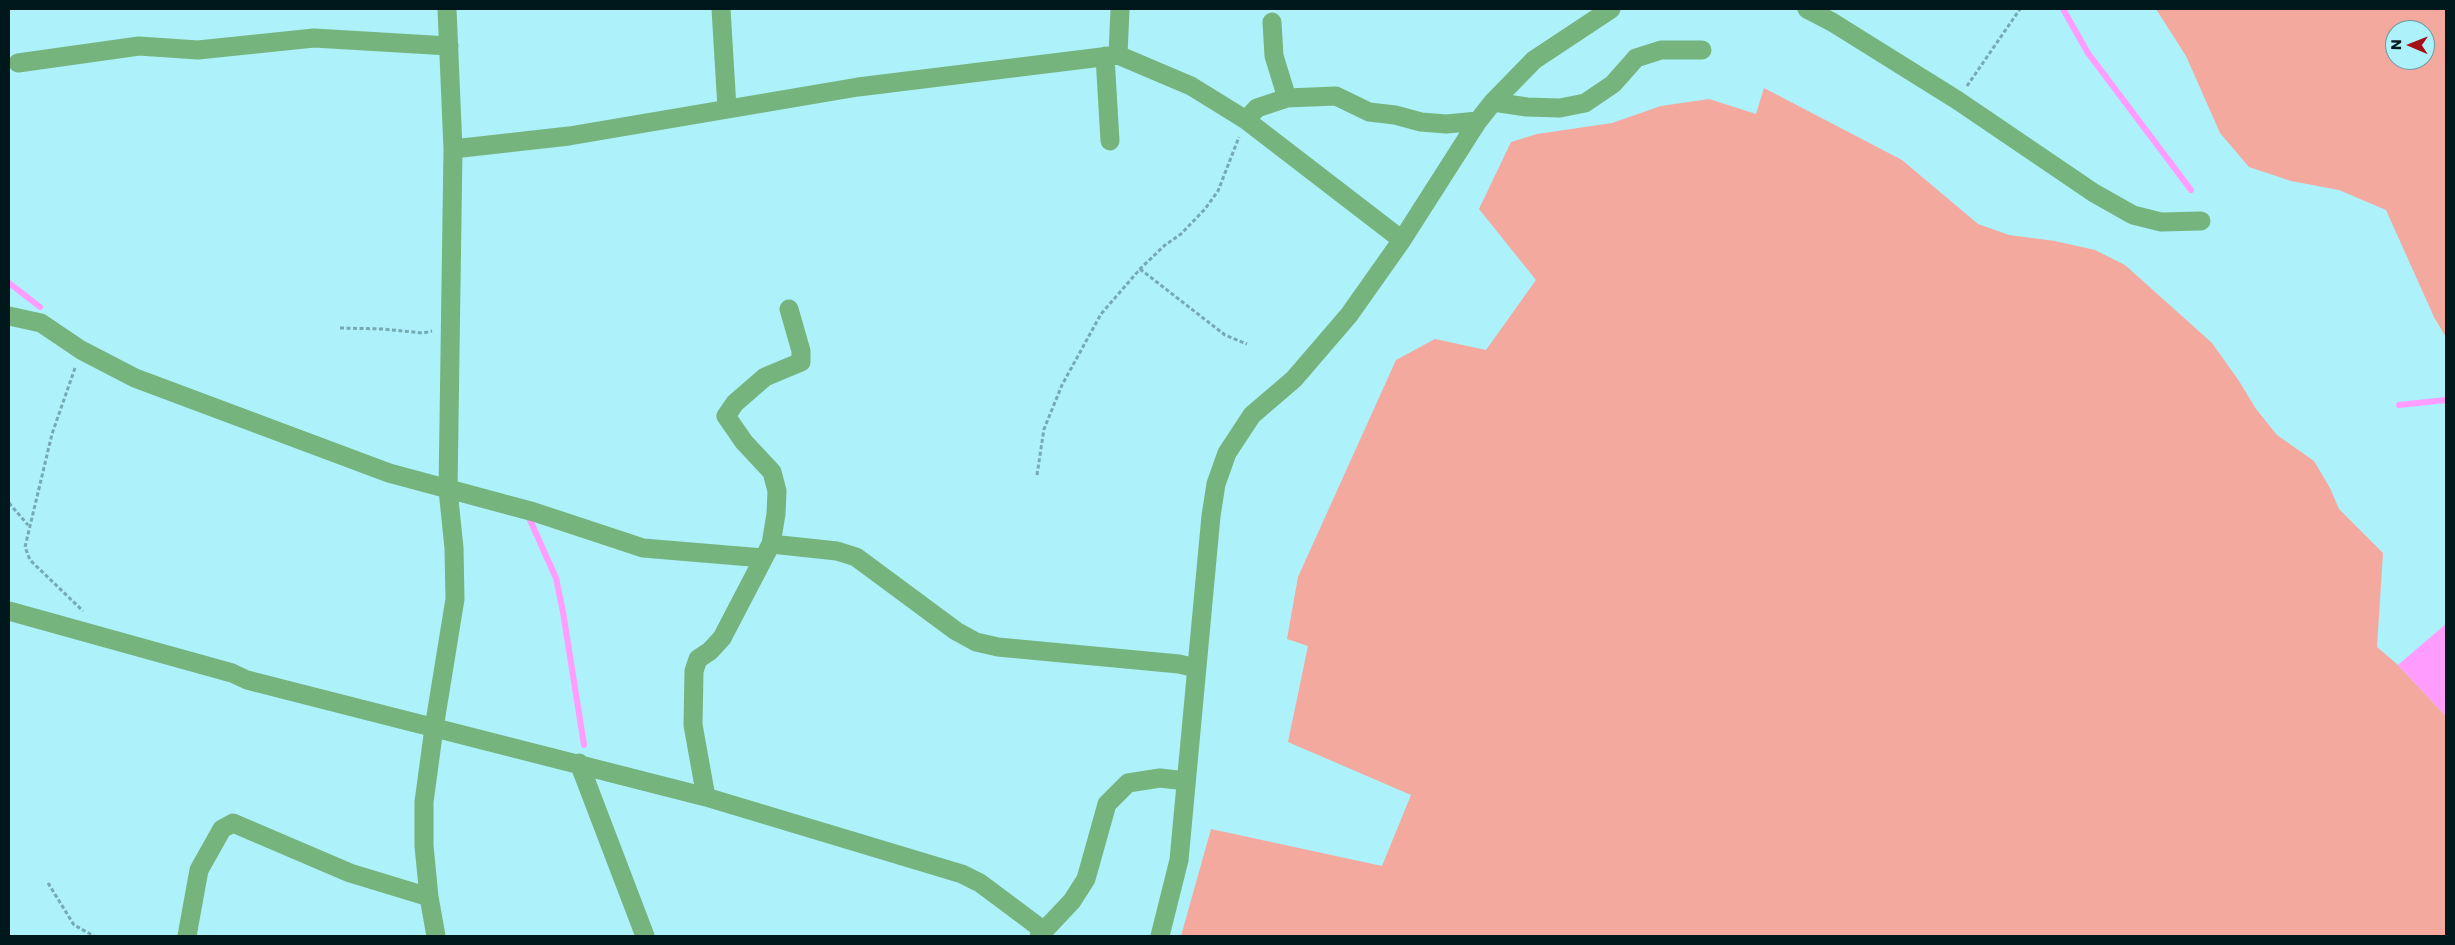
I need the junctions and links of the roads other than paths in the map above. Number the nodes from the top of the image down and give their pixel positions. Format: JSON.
{"nodes":[{"id":1,"x":447,"y":9,"type":"edge"},
{"id":2,"x":721,"y":9,"type":"edge"},
{"id":3,"x":1120,"y":9,"type":"edge"},
{"id":4,"x":1611,"y":9,"type":"edge"},
{"id":5,"x":1807,"y":9,"type":"edge"},
{"id":6,"x":1272,"y":22,"type":"dead end"},
{"id":7,"x":449,"y":46,"type":"junction"},
{"id":8,"x":1702,"y":50,"type":"dead end"},
{"id":9,"x":1112,"y":55,"type":"junction"},
{"id":10,"x":18,"y":64,"type":"dead end"},
{"id":11,"x":1287,"y":98,"type":"junction"},
{"id":12,"x":1493,"y":102,"type":"junction"},
{"id":13,"x":727,"y":108,"type":"junction"},
{"id":14,"x":1246,"y":120,"type":"junction"},
{"id":15,"x":1478,"y":120,"type":"junction"},
{"id":16,"x":1110,"y":141,"type":"dead end"},
{"id":17,"x":453,"y":149,"type":"junction"},
{"id":18,"x":2200,"y":221,"type":"dead end"},
{"id":19,"x":1402,"y":240,"type":"junction"},
{"id":20,"x":789,"y":309,"type":"dead end"},
{"id":21,"x":9,"y":316,"type":"edge"},
{"id":22,"x":448,"y":490,"type":"junction"},
{"id":23,"x":767,"y":551,"type":"junction"},
{"id":24,"x":9,"y":611,"type":"edge"},
{"id":25,"x":1196,"y":668,"type":"junction"},
{"id":26,"x":434,"y":728,"type":"junction"},
{"id":27,"x":578,"y":763,"type":"junction"},
{"id":28,"x":1186,"y":781,"type":"junction"},
{"id":29,"x":706,"y":797,"type":"junction"},
{"id":30,"x":429,"y":897,"type":"junction"},
{"id":31,"x":1041,"y":933,"type":"edge"},
{"id":32,"x":187,"y":936,"type":"edge"},
{"id":33,"x":436,"y":936,"type":"edge"},
{"id":34,"x":646,"y":936,"type":"edge"},
{"id":35,"x":1160,"y":936,"type":"edge"}],
"edges":[{"from":1,"to":7,"type":"street"},
{"from":2,"to":13,"type":"street"},
{"from":3,"to":9,"type":"street"},
{"from":4,"to":12,"type":"street"},
{"from":5,"to":18,"type":"street"},
{"from":6,"to":11,"type":"street"},
{"from":7,"to":10,"type":"street"},
{"from":7,"to":17,"type":"street"},
{"from":8,"to":12,"type":"street"},
{"from":9,"to":13,"type":"street"},
{"from":9,"to":14,"type":"street"},
{"from":9,"to":16,"type":"street"},
{"from":11,"to":14,"type":"street"},
{"from":11,"to":15,"type":"street"},
{"from":12,"to":15,"type":"street"},
{"from":13,"to":17,"type":"street"},
{"from":14,"to":19,"type":"street"},
{"from":15,"to":19,"type":"street"},
{"from":17,"to":22,"type":"street"},
{"from":19,"to":25,"type":"street"},
{"from":20,"to":23,"type":"street"},
{"from":21,"to":22,"type":"street"},
{"from":22,"to":23,"type":"street"},
{"from":22,"to":26,"type":"street"},
{"from":23,"to":25,"type":"street"},
{"from":23,"to":29,"type":"street"},
{"from":24,"to":26,"type":"street"},
{"from":25,"to":28,"type":"street"},
{"from":26,"to":27,"type":"street"},
{"from":26,"to":30,"type":"street"},
{"from":27,"to":29,"type":"street"},
{"from":27,"to":34,"type":"street"},
{"from":28,"to":31,"type":"street"},
{"from":28,"to":35,"type":"street"},
{"from":29,"to":31,"type":"street"},
{"from":30,"to":32,"type":"street"},
{"from":30,"to":33,"type":"street"}]}
